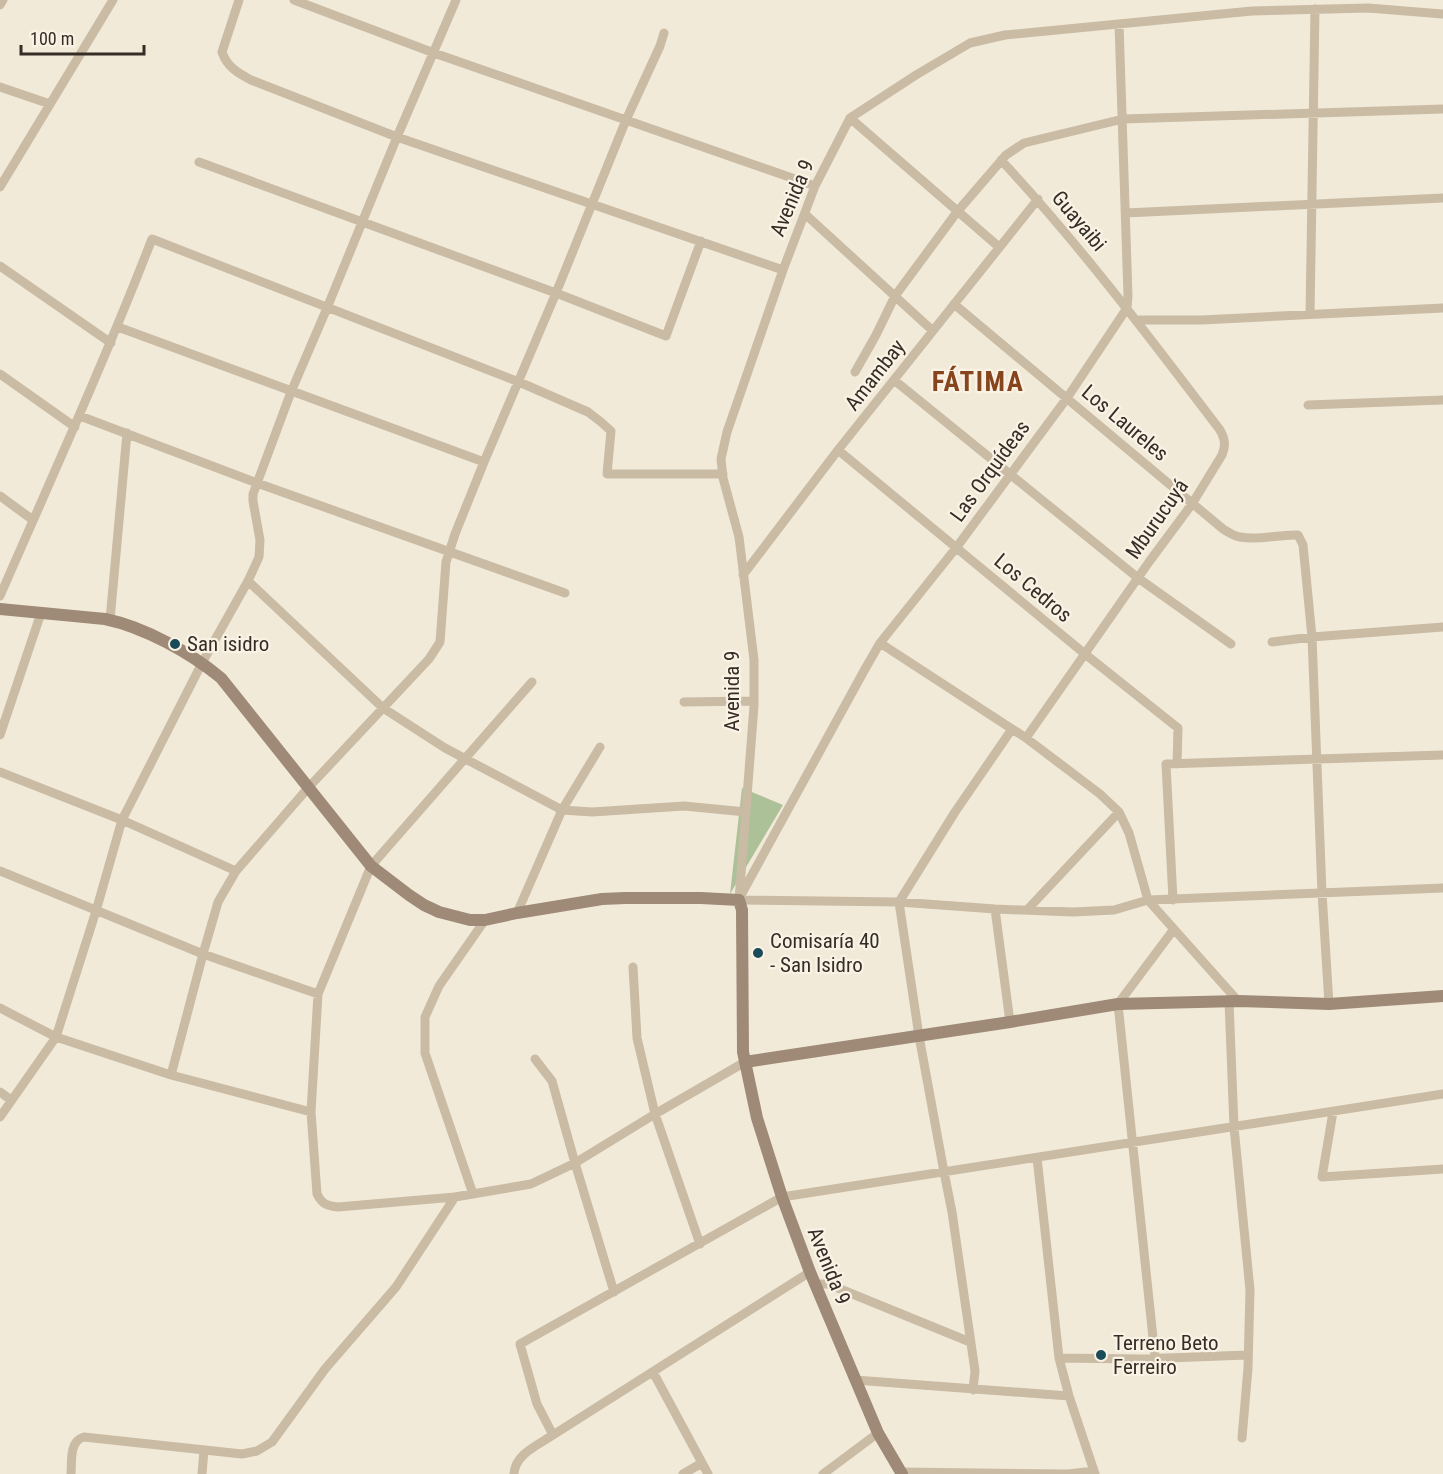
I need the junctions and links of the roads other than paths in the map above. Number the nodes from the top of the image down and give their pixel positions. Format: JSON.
{"nodes":[{"id":1,"x":3,"y":0,"type":"edge"},
{"id":2,"x":113,"y":0,"type":"edge"},
{"id":3,"x":239,"y":0,"type":"edge"},
{"id":4,"x":294,"y":0,"type":"edge"},
{"id":5,"x":456,"y":0,"type":"edge"},
{"id":6,"x":0,"y":5,"type":"edge"},
{"id":7,"x":1315,"y":9,"type":"junction"},
{"id":8,"x":1443,"y":14,"type":"edge"},
{"id":9,"x":1119,"y":24,"type":"junction"},
{"id":10,"x":664,"y":33,"type":"dead end"},
{"id":11,"x":434,"y":53,"type":"junction"},
{"id":12,"x":0,"y":87,"type":"edge"},
{"id":13,"x":50,"y":104,"type":"junction"},
{"id":14,"x":1443,"y":109,"type":"edge"},
{"id":15,"x":1313,"y":113,"type":"junction"},
{"id":16,"x":850,"y":118,"type":"junction"},
{"id":17,"x":1123,"y":119,"type":"junction"},
{"id":18,"x":626,"y":120,"type":"junction"},
{"id":19,"x":398,"y":137,"type":"junction"},
{"id":20,"x":1001,"y":160,"type":"junction"},
{"id":21,"x":199,"y":162,"type":"dead end"},
{"id":22,"x":815,"y":186,"type":"junction"},
{"id":23,"x":0,"y":187,"type":"edge"},
{"id":24,"x":1443,"y":198,"type":"edge"},
{"id":25,"x":1038,"y":199,"type":"junction"},
{"id":26,"x":592,"y":203,"type":"junction"},
{"id":27,"x":1312,"y":204,"type":"junction"},
{"id":28,"x":957,"y":212,"type":"junction"},
{"id":29,"x":1126,"y":213,"type":"junction"},
{"id":30,"x":805,"y":214,"type":"junction"},
{"id":31,"x":363,"y":221,"type":"junction"},
{"id":32,"x":701,"y":241,"type":"junction"},
{"id":33,"x":999,"y":248,"type":"junction"},
{"id":34,"x":0,"y":266,"type":"edge"},
{"id":35,"x":783,"y":270,"type":"junction"},
{"id":36,"x":556,"y":293,"type":"junction"},
{"id":37,"x":895,"y":296,"type":"junction"},
{"id":38,"x":954,"y":304,"type":"junction"},
{"id":39,"x":327,"y":308,"type":"junction"},
{"id":40,"x":1127,"y":308,"type":"junction"},
{"id":41,"x":1443,"y":308,"type":"edge"},
{"id":42,"x":1310,"y":314,"type":"junction"},
{"id":43,"x":1137,"y":320,"type":"junction"},
{"id":44,"x":118,"y":327,"type":"junction"},
{"id":45,"x":933,"y":331,"type":"junction"},
{"id":46,"x":111,"y":343,"type":"junction"},
{"id":47,"x":855,"y":372,"type":"dead end"},
{"id":48,"x":0,"y":374,"type":"edge"},
{"id":49,"x":894,"y":380,"type":"junction"},
{"id":50,"x":519,"y":382,"type":"junction"},
{"id":51,"x":291,"y":392,"type":"junction"},
{"id":52,"x":1067,"y":398,"type":"junction"},
{"id":53,"x":1443,"y":400,"type":"edge"},
{"id":54,"x":1308,"y":405,"type":"dead end"},
{"id":55,"x":80,"y":416,"type":"junction"},
{"id":56,"x":75,"y":427,"type":"junction"},
{"id":57,"x":128,"y":433,"type":"junction"},
{"id":58,"x":838,"y":450,"type":"junction"},
{"id":59,"x":484,"y":462,"type":"junction"},
{"id":60,"x":723,"y":474,"type":"junction"},
{"id":61,"x":1010,"y":475,"type":"junction"},
{"id":62,"x":257,"y":483,"type":"junction"},
{"id":63,"x":0,"y":496,"type":"edge"},
{"id":64,"x":1192,"y":504,"type":"junction"},
{"id":65,"x":33,"y":520,"type":"junction"},
{"id":66,"x":956,"y":548,"type":"junction"},
{"id":67,"x":450,"y":551,"type":"junction"},
{"id":68,"x":743,"y":575,"type":"junction"},
{"id":69,"x":1138,"y":578,"type":"junction"},
{"id":70,"x":248,"y":581,"type":"junction"},
{"id":71,"x":565,"y":593,"type":"dead end"},
{"id":72,"x":0,"y":596,"type":"edge"},
{"id":73,"x":0,"y":609,"type":"edge"},
{"id":74,"x":41,"y":612,"type":"junction"},
{"id":75,"x":110,"y":620,"type":"junction"},
{"id":76,"x":1443,"y":627,"type":"edge"},
{"id":77,"x":1312,"y":637,"type":"junction"},
{"id":78,"x":1272,"y":642,"type":"dead end"},
{"id":79,"x":880,"y":643,"type":"junction"},
{"id":80,"x":1231,"y":644,"type":"dead end"},
{"id":81,"x":1085,"y":654,"type":"junction"},
{"id":82,"x":202,"y":663,"type":"junction"},
{"id":83,"x":532,"y":682,"type":"dead end"},
{"id":84,"x":754,"y":701,"type":"junction"},
{"id":85,"x":684,"y":702,"type":"dead end"},
{"id":86,"x":383,"y":708,"type":"junction"},
{"id":87,"x":1012,"y":729,"type":"junction"},
{"id":88,"x":0,"y":735,"type":"edge"},
{"id":89,"x":1026,"y":738,"type":"junction"},
{"id":90,"x":600,"y":747,"type":"dead end"},
{"id":91,"x":1443,"y":755,"type":"edge"},
{"id":92,"x":465,"y":759,"type":"junction"},
{"id":93,"x":1317,"y":760,"type":"junction"},
{"id":94,"x":1176,"y":764,"type":"junction"},
{"id":95,"x":0,"y":772,"type":"edge"},
{"id":96,"x":308,"y":788,"type":"junction"},
{"id":97,"x":562,"y":810,"type":"junction"},
{"id":98,"x":746,"y":812,"type":"junction"},
{"id":99,"x":1119,"y":812,"type":"junction"},
{"id":100,"x":122,"y":820,"type":"junction"},
{"id":101,"x":370,"y":866,"type":"junction"},
{"id":102,"x":0,"y":871,"type":"edge"},
{"id":103,"x":236,"y":871,"type":"junction"},
{"id":104,"x":1443,"y":888,"type":"edge"},
{"id":105,"x":1322,"y":893,"type":"junction"},
{"id":106,"x":739,"y":900,"type":"junction"},
{"id":107,"x":1148,"y":900,"type":"junction"},
{"id":108,"x":1173,"y":900,"type":"junction"},
{"id":109,"x":899,"y":902,"type":"junction"},
{"id":110,"x":995,"y":909,"type":"junction"},
{"id":111,"x":1027,"y":910,"type":"junction"},
{"id":112,"x":96,"y":911,"type":"junction"},
{"id":113,"x":517,"y":913,"type":"junction"},
{"id":114,"x":485,"y":920,"type":"junction"},
{"id":115,"x":1174,"y":929,"type":"junction"},
{"id":116,"x":203,"y":954,"type":"junction"},
{"id":117,"x":633,"y":967,"type":"dead end"},
{"id":118,"x":318,"y":994,"type":"junction"},
{"id":119,"x":1443,"y":996,"type":"edge"},
{"id":120,"x":1233,"y":1001,"type":"junction"},
{"id":121,"x":1118,"y":1004,"type":"junction"},
{"id":122,"x":1329,"y":1004,"type":"junction"},
{"id":123,"x":0,"y":1008,"type":"edge"},
{"id":124,"x":1010,"y":1022,"type":"junction"},
{"id":125,"x":919,"y":1036,"type":"junction"},
{"id":126,"x":56,"y":1037,"type":"junction"},
{"id":127,"x":535,"y":1059,"type":"dead end"},
{"id":128,"x":745,"y":1062,"type":"junction"},
{"id":129,"x":171,"y":1075,"type":"junction"},
{"id":130,"x":0,"y":1092,"type":"edge"},
{"id":131,"x":1443,"y":1094,"type":"edge"},
{"id":132,"x":11,"y":1100,"type":"junction"},
{"id":133,"x":311,"y":1112,"type":"junction"},
{"id":134,"x":1333,"y":1112,"type":"junction"},
{"id":135,"x":655,"y":1114,"type":"junction"},
{"id":136,"x":0,"y":1117,"type":"edge"},
{"id":137,"x":1234,"y":1127,"type":"junction"},
{"id":138,"x":1132,"y":1142,"type":"junction"},
{"id":139,"x":1037,"y":1158,"type":"junction"},
{"id":140,"x":575,"y":1163,"type":"junction"},
{"id":141,"x":1443,"y":1169,"type":"edge"},
{"id":142,"x":944,"y":1172,"type":"junction"},
{"id":143,"x":473,"y":1194,"type":"junction"},
{"id":144,"x":455,"y":1197,"type":"junction"},
{"id":145,"x":782,"y":1197,"type":"junction"},
{"id":146,"x":700,"y":1244,"type":"junction"},
{"id":147,"x":812,"y":1278,"type":"junction"},
{"id":148,"x":614,"y":1292,"type":"junction"},
{"id":149,"x":970,"y":1342,"type":"junction"},
{"id":150,"x":1248,"y":1354,"type":"junction"},
{"id":151,"x":1155,"y":1357,"type":"junction"},
{"id":152,"x":1059,"y":1358,"type":"junction"},
{"id":153,"x":653,"y":1372,"type":"junction"},
{"id":154,"x":855,"y":1380,"type":"junction"},
{"id":155,"x":973,"y":1390,"type":"junction"},
{"id":156,"x":1069,"y":1396,"type":"junction"},
{"id":157,"x":878,"y":1433,"type":"junction"},
{"id":158,"x":553,"y":1435,"type":"junction"},
{"id":159,"x":1242,"y":1438,"type":"dead end"},
{"id":160,"x":204,"y":1450,"type":"junction"},
{"id":161,"x":702,"y":1463,"type":"junction"},
{"id":162,"x":901,"y":1473,"type":"edge"},
{"id":163,"x":1094,"y":1473,"type":"edge"},
{"id":164,"x":71,"y":1474,"type":"edge"},
{"id":165,"x":202,"y":1474,"type":"edge"},
{"id":166,"x":514,"y":1474,"type":"edge"},
{"id":167,"x":683,"y":1474,"type":"edge"},
{"id":168,"x":708,"y":1474,"type":"edge"},
{"id":169,"x":823,"y":1474,"type":"edge"}],
"edges":[{"from":1,"to":6,"type":"street"},
{"from":2,"to":13,"type":"street"},
{"from":3,"to":19,"type":"street"},
{"from":4,"to":11,"type":"street"},
{"from":5,"to":11,"type":"street"},
{"from":7,"to":8,"type":"street","name":"Avenida 9"},
{"from":7,"to":9,"type":"street","name":"Avenida 9"},
{"from":7,"to":15,"type":"street"},
{"from":9,"to":16,"type":"street","name":"Avenida 9"},
{"from":9,"to":17,"type":"street"},
{"from":10,"to":18,"type":"street"},
{"from":11,"to":18,"type":"street"},
{"from":11,"to":19,"type":"street"},
{"from":12,"to":13,"type":"street"},
{"from":13,"to":23,"type":"street"},
{"from":14,"to":15,"type":"street"},
{"from":15,"to":17,"type":"street"},
{"from":15,"to":27,"type":"street"},
{"from":16,"to":22,"type":"street","name":"Avenida 9"},
{"from":16,"to":28,"type":"street"},
{"from":17,"to":20,"type":"street"},
{"from":17,"to":29,"type":"street"},
{"from":18,"to":22,"type":"street"},
{"from":18,"to":26,"type":"street"},
{"from":19,"to":26,"type":"street"},
{"from":19,"to":31,"type":"street"},
{"from":20,"to":25,"type":"street","name":"Guayaibi"},
{"from":20,"to":28,"type":"street"},
{"from":21,"to":31,"type":"street"},
{"from":22,"to":30,"type":"street","name":"Avenida 9"},
{"from":24,"to":27,"type":"street"},
{"from":25,"to":33,"type":"street","name":"Amambay"},
{"from":25,"to":40,"type":"street","name":"Guayaibi"},
{"from":26,"to":32,"type":"street"},
{"from":26,"to":36,"type":"street"},
{"from":27,"to":29,"type":"street"},
{"from":27,"to":42,"type":"street"},
{"from":28,"to":33,"type":"street"},
{"from":28,"to":37,"type":"street"},
{"from":29,"to":40,"type":"street"},
{"from":30,"to":35,"type":"street","name":"Avenida 9"},
{"from":30,"to":37,"type":"street"},
{"from":31,"to":36,"type":"street"},
{"from":31,"to":39,"type":"street"},
{"from":32,"to":35,"type":"street"},
{"from":32,"to":36,"type":"street"},
{"from":33,"to":38,"type":"street","name":"Amambay"},
{"from":34,"to":46,"type":"street"},
{"from":35,"to":60,"type":"street","name":"Avenida 9"},
{"from":36,"to":50,"type":"street"},
{"from":37,"to":45,"type":"street"},
{"from":37,"to":47,"type":"street"},
{"from":38,"to":45,"type":"street","name":"Amambay"},
{"from":38,"to":52,"type":"street","name":"Los Laureles"},
{"from":39,"to":44,"type":"street"},
{"from":39,"to":50,"type":"street"},
{"from":39,"to":51,"type":"street"},
{"from":40,"to":43,"type":"street","name":"Guayaibi"},
{"from":40,"to":52,"type":"street","name":"Las Orquídeas"},
{"from":41,"to":42,"type":"street"},
{"from":42,"to":43,"type":"street"},
{"from":43,"to":64,"type":"street","name":"Mburucuyá"},
{"from":44,"to":46,"type":"street"},
{"from":44,"to":51,"type":"street"},
{"from":45,"to":49,"type":"street","name":"Amambay"},
{"from":46,"to":55,"type":"street"},
{"from":48,"to":56,"type":"street"},
{"from":49,"to":58,"type":"street","name":"Amambay"},
{"from":49,"to":61,"type":"street"},
{"from":50,"to":59,"type":"street"},
{"from":50,"to":60,"type":"street"},
{"from":51,"to":59,"type":"street"},
{"from":51,"to":62,"type":"street"},
{"from":52,"to":61,"type":"street","name":"Las Orquídeas"},
{"from":52,"to":64,"type":"street","name":"Los Laureles"},
{"from":53,"to":54,"type":"street"},
{"from":55,"to":56,"type":"street"},
{"from":55,"to":57,"type":"street"},
{"from":56,"to":65,"type":"street"},
{"from":57,"to":62,"type":"street"},
{"from":57,"to":75,"type":"street"},
{"from":58,"to":66,"type":"street","name":"Los Cedros"},
{"from":58,"to":68,"type":"street","name":"Amambay"},
{"from":59,"to":67,"type":"street"},
{"from":60,"to":68,"type":"street","name":"Avenida 9"},
{"from":61,"to":66,"type":"street","name":"Las Orquídeas"},
{"from":61,"to":69,"type":"street"},
{"from":62,"to":67,"type":"street"},
{"from":62,"to":70,"type":"street"},
{"from":63,"to":65,"type":"street"},
{"from":64,"to":69,"type":"street","name":"Mburucuyá"},
{"from":64,"to":77,"type":"street","name":"Los Laureles"},
{"from":65,"to":72,"type":"street"},
{"from":66,"to":79,"type":"street","name":"Las Orquídeas"},
{"from":66,"to":81,"type":"street","name":"Los Cedros"},
{"from":67,"to":71,"type":"street"},
{"from":67,"to":86,"type":"street"},
{"from":68,"to":84,"type":"street","name":"Avenida 9"},
{"from":69,"to":80,"type":"street"},
{"from":69,"to":81,"type":"street","name":"Mburucuyá"},
{"from":70,"to":82,"type":"street"},
{"from":70,"to":86,"type":"street"},
{"from":73,"to":74,"type":"main road"},
{"from":74,"to":75,"type":"main road"},
{"from":74,"to":88,"type":"street"},
{"from":75,"to":82,"type":"main road"},
{"from":76,"to":77,"type":"street"},
{"from":77,"to":78,"type":"street"},
{"from":77,"to":93,"type":"street"},
{"from":79,"to":87,"type":"street"},
{"from":79,"to":106,"type":"street","name":"Las Orquídeas"},
{"from":81,"to":89,"type":"street","name":"Mburucuyá"},
{"from":81,"to":94,"type":"street","name":"Los Cedros"},
{"from":82,"to":96,"type":"main road"},
{"from":82,"to":100,"type":"street"},
{"from":83,"to":92,"type":"street"},
{"from":84,"to":85,"type":"street"},
{"from":84,"to":98,"type":"street","name":"Avenida 9"},
{"from":86,"to":92,"type":"street"},
{"from":86,"to":96,"type":"street"},
{"from":87,"to":89,"type":"street"},
{"from":87,"to":109,"type":"street"},
{"from":89,"to":99,"type":"street"},
{"from":90,"to":97,"type":"street"},
{"from":91,"to":93,"type":"street"},
{"from":92,"to":97,"type":"street"},
{"from":92,"to":101,"type":"street"},
{"from":93,"to":94,"type":"street"},
{"from":93,"to":105,"type":"street"},
{"from":94,"to":108,"type":"street"},
{"from":95,"to":100,"type":"street"},
{"from":96,"to":101,"type":"main road"},
{"from":96,"to":103,"type":"street"},
{"from":97,"to":98,"type":"street"},
{"from":97,"to":113,"type":"street"},
{"from":98,"to":106,"type":"street","name":"Avenida 9"},
{"from":99,"to":107,"type":"street"},
{"from":99,"to":111,"type":"street"},
{"from":100,"to":103,"type":"street"},
{"from":100,"to":112,"type":"street"},
{"from":101,"to":114,"type":"main road"},
{"from":101,"to":118,"type":"street"},
{"from":102,"to":112,"type":"street"},
{"from":103,"to":116,"type":"street"},
{"from":104,"to":105,"type":"street"},
{"from":105,"to":108,"type":"street"},
{"from":105,"to":122,"type":"street"},
{"from":106,"to":109,"type":"street"},
{"from":106,"to":113,"type":"main road"},
{"from":106,"to":128,"type":"main road","name":"Avenida 9"},
{"from":107,"to":108,"type":"street"},
{"from":107,"to":111,"type":"street"},
{"from":107,"to":115,"type":"street"},
{"from":109,"to":110,"type":"street"},
{"from":109,"to":125,"type":"street"},
{"from":110,"to":111,"type":"street"},
{"from":110,"to":124,"type":"street"},
{"from":112,"to":116,"type":"street"},
{"from":112,"to":126,"type":"street"},
{"from":113,"to":114,"type":"main road"},
{"from":114,"to":143,"type":"street"},
{"from":115,"to":120,"type":"street"},
{"from":115,"to":121,"type":"street"},
{"from":116,"to":118,"type":"street"},
{"from":116,"to":129,"type":"street"},
{"from":117,"to":135,"type":"street"},
{"from":118,"to":133,"type":"street"},
{"from":119,"to":122,"type":"main road"},
{"from":120,"to":121,"type":"main road"},
{"from":120,"to":122,"type":"main road"},
{"from":120,"to":137,"type":"street"},
{"from":121,"to":124,"type":"main road"},
{"from":121,"to":138,"type":"street"},
{"from":123,"to":126,"type":"street"},
{"from":124,"to":125,"type":"main road"},
{"from":125,"to":128,"type":"main road"},
{"from":125,"to":142,"type":"street"},
{"from":126,"to":129,"type":"street"},
{"from":126,"to":132,"type":"street"},
{"from":127,"to":140,"type":"street"},
{"from":128,"to":135,"type":"street"},
{"from":128,"to":145,"type":"main road","name":"Avenida 9"},
{"from":129,"to":133,"type":"street"},
{"from":130,"to":132,"type":"street"},
{"from":131,"to":134,"type":"street"},
{"from":132,"to":136,"type":"street"},
{"from":133,"to":144,"type":"street"},
{"from":134,"to":137,"type":"street"},
{"from":134,"to":141,"type":"street"},
{"from":135,"to":140,"type":"street"},
{"from":135,"to":146,"type":"street"},
{"from":137,"to":138,"type":"street"},
{"from":137,"to":150,"type":"street"},
{"from":138,"to":139,"type":"street"},
{"from":138,"to":151,"type":"street"},
{"from":139,"to":142,"type":"street"},
{"from":139,"to":152,"type":"street"},
{"from":140,"to":143,"type":"street"},
{"from":140,"to":148,"type":"street"},
{"from":142,"to":145,"type":"street"},
{"from":142,"to":149,"type":"street"},
{"from":143,"to":144,"type":"street"},
{"from":144,"to":160,"type":"street"},
{"from":145,"to":146,"type":"street"},
{"from":145,"to":147,"type":"main road","name":"Avenida 9"},
{"from":146,"to":148,"type":"street"},
{"from":147,"to":149,"type":"street"},
{"from":147,"to":153,"type":"street"},
{"from":147,"to":154,"type":"main road","name":"Avenida 9"},
{"from":148,"to":158,"type":"street"},
{"from":149,"to":155,"type":"street"},
{"from":150,"to":151,"type":"street"},
{"from":150,"to":159,"type":"street"},
{"from":151,"to":152,"type":"street"},
{"from":152,"to":156,"type":"street"},
{"from":153,"to":158,"type":"street"},
{"from":153,"to":161,"type":"street"},
{"from":154,"to":155,"type":"street"},
{"from":154,"to":157,"type":"main road","name":"Avenida 9"},
{"from":155,"to":156,"type":"street"},
{"from":156,"to":163,"type":"street"},
{"from":157,"to":162,"type":"main road","name":"Avenida 9"},
{"from":157,"to":169,"type":"street"},
{"from":158,"to":166,"type":"street"},
{"from":160,"to":164,"type":"street"},
{"from":160,"to":165,"type":"street"},
{"from":161,"to":167,"type":"street"},
{"from":161,"to":168,"type":"street"},
{"from":162,"to":163,"type":"street"}]}
